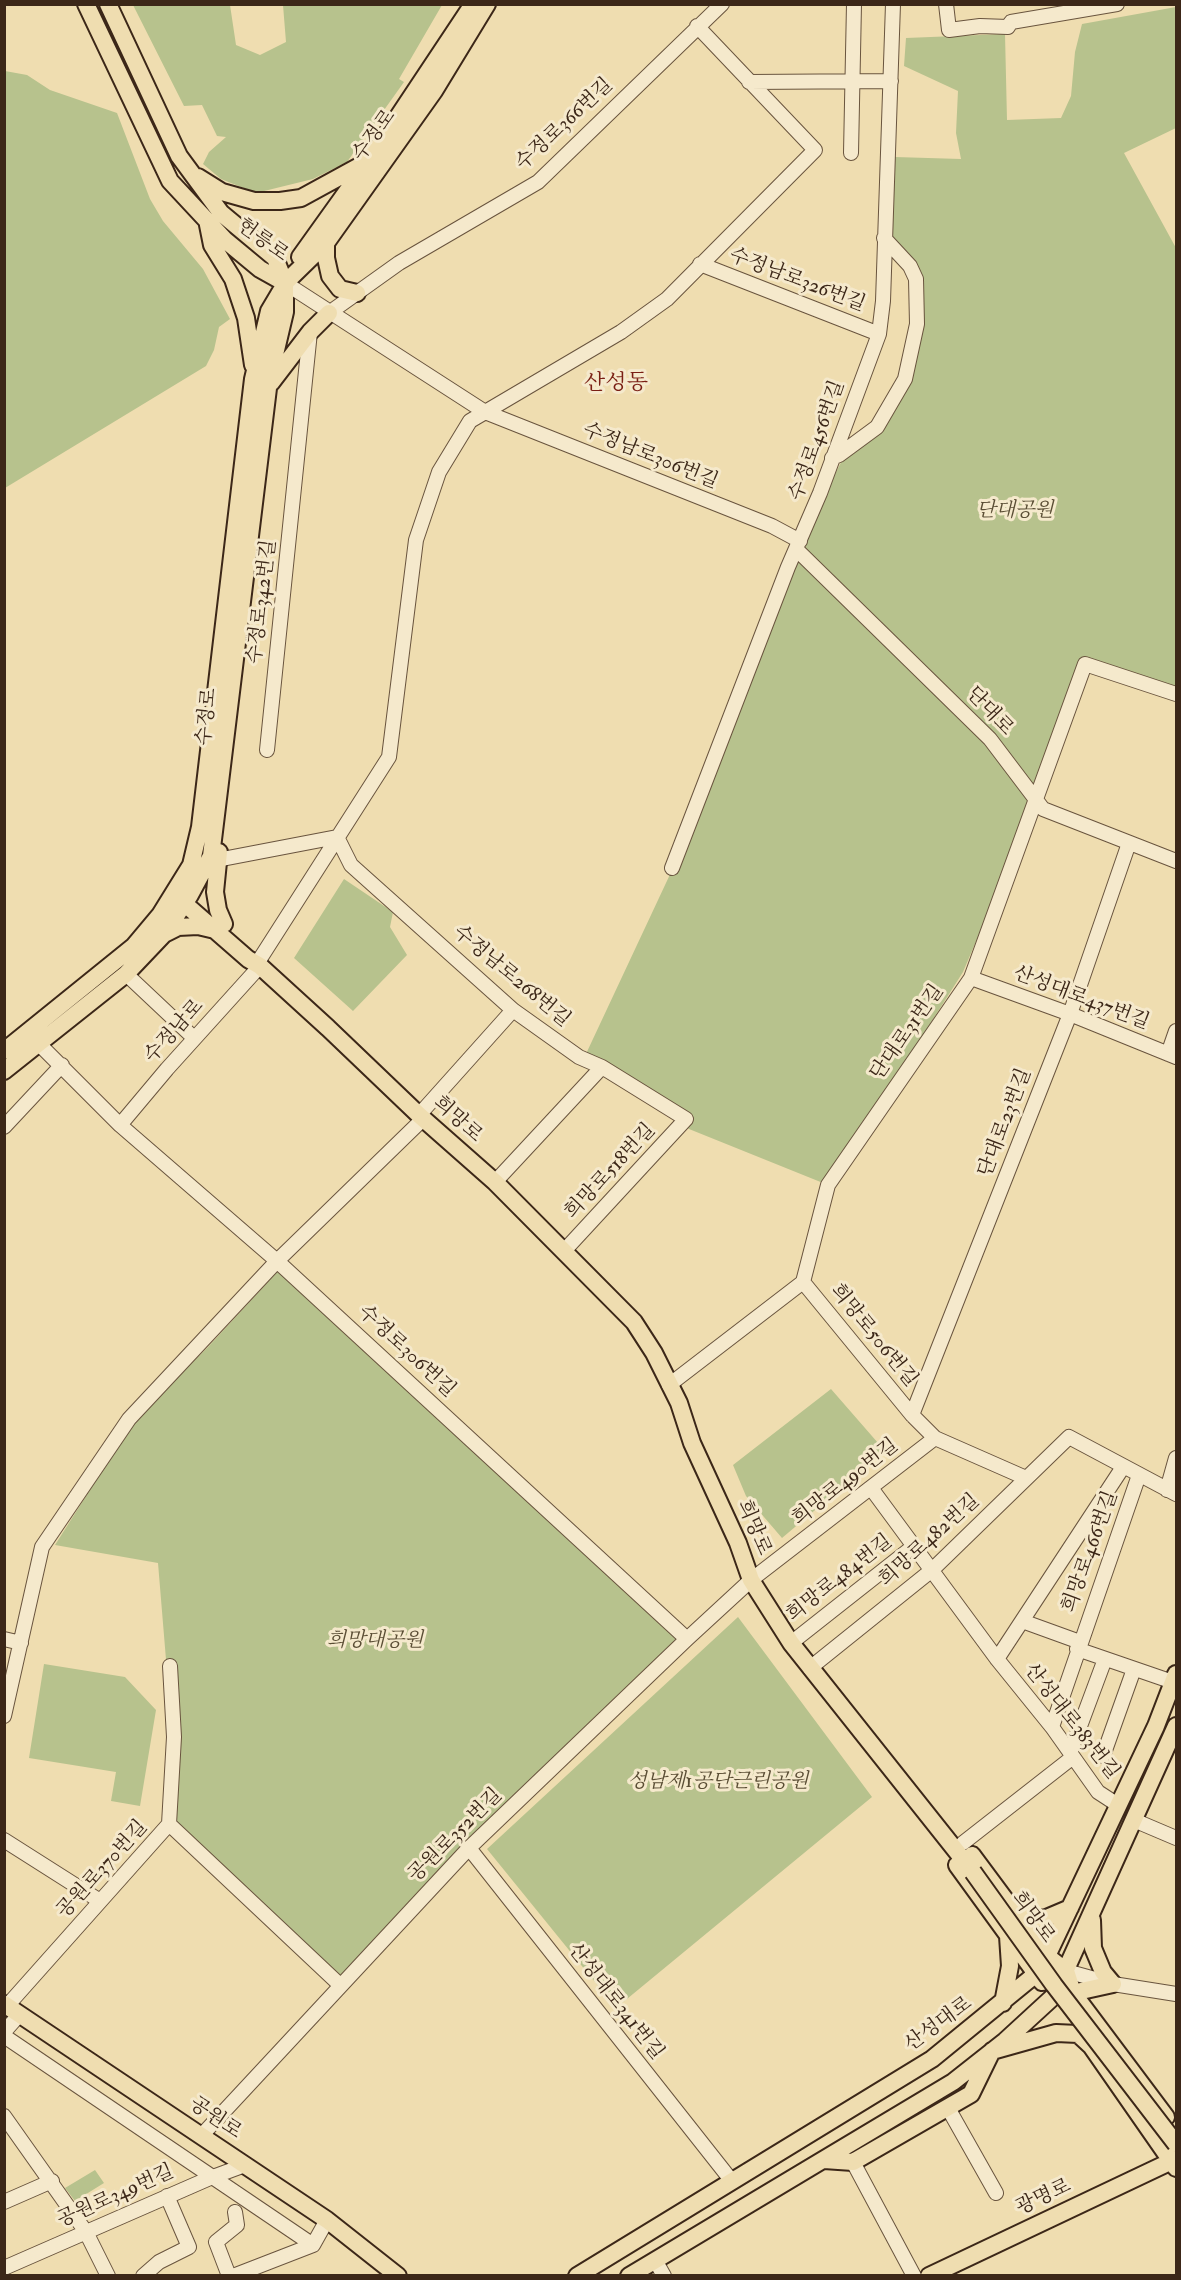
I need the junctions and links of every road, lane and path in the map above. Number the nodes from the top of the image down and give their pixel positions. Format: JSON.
{"nodes":[{"id":1,"x":86,"y":4,"type":"edge"},
{"id":2,"x":108,"y":4,"type":"edge"},
{"id":3,"x":473,"y":4,"type":"edge"},
{"id":4,"x":487,"y":4,"type":"edge"},
{"id":5,"x":722,"y":4,"type":"edge"},
{"id":6,"x":854,"y":4,"type":"edge"},
{"id":7,"x":893,"y":4,"type":"edge"},
{"id":8,"x":946,"y":4,"type":"edge"},
{"id":9,"x":1117,"y":4,"type":"edge"},
{"id":10,"x":697,"y":26,"type":"junction"},
{"id":11,"x":853,"y":81,"type":"junction"},
{"id":12,"x":891,"y":81,"type":"junction"},
{"id":13,"x":749,"y":82,"type":"junction"},
{"id":14,"x":851,"y":153,"type":"dead end"},
{"id":15,"x":179,"y":156,"type":"junction"},
{"id":16,"x":368,"y":162,"type":"junction"},
{"id":17,"x":208,"y":225,"type":"junction"},
{"id":18,"x":884,"y":238,"type":"junction"},
{"id":19,"x":326,"y":243,"type":"junction"},
{"id":20,"x":700,"y":264,"type":"junction"},
{"id":21,"x":285,"y":283,"type":"junction"},
{"id":22,"x":357,"y":293,"type":"junction"},
{"id":23,"x":329,"y":313,"type":"junction"},
{"id":24,"x":310,"y":332,"type":"junction"},
{"id":25,"x":879,"y":334,"type":"junction"},
{"id":26,"x":255,"y":375,"type":"junction"},
{"id":27,"x":268,"y":386,"type":"junction"},
{"id":28,"x":485,"y":412,"type":"junction"},
{"id":29,"x":832,"y":458,"type":"junction"},
{"id":30,"x":798,"y":545,"type":"junction"},
{"id":31,"x":1176,"y":694,"type":"edge"},
{"id":32,"x":267,"y":750,"type":"dead end"},
{"id":33,"x":1036,"y":800,"type":"junction"},
{"id":34,"x":217,"y":820,"type":"junction"},
{"id":35,"x":337,"y":837,"type":"junction"},
{"id":36,"x":1129,"y":843,"type":"junction"},
{"id":37,"x":217,"y":860,"type":"junction"},
{"id":38,"x":1176,"y":861,"type":"edge"},
{"id":39,"x":672,"y":868,"type":"dead end"},
{"id":40,"x":182,"y":896,"type":"junction"},
{"id":41,"x":220,"y":927,"type":"junction"},
{"id":42,"x":164,"y":934,"type":"junction"},
{"id":43,"x":259,"y":964,"type":"junction"},
{"id":44,"x":126,"y":974,"type":"junction"},
{"id":45,"x":971,"y":978,"type":"junction"},
{"id":46,"x":513,"y":1010,"type":"junction"},
{"id":47,"x":1070,"y":1014,"type":"junction"},
{"id":48,"x":1176,"y":1031,"type":"edge"},
{"id":49,"x":194,"y":1038,"type":"junction"},
{"id":50,"x":39,"y":1044,"type":"junction"},
{"id":51,"x":4,"y":1051,"type":"edge"},
{"id":52,"x":1172,"y":1055,"type":"edge"},
{"id":53,"x":62,"y":1065,"type":"junction"},
{"id":54,"x":602,"y":1067,"type":"junction"},
{"id":55,"x":4,"y":1071,"type":"edge"},
{"id":56,"x":421,"y":1117,"type":"junction"},
{"id":57,"x":686,"y":1119,"type":"joint"},
{"id":58,"x":120,"y":1125,"type":"junction"},
{"id":59,"x":4,"y":1126,"type":"edge"},
{"id":60,"x":495,"y":1182,"type":"junction"},
{"id":61,"x":564,"y":1251,"type":"junction"},
{"id":62,"x":277,"y":1261,"type":"junction"},
{"id":63,"x":803,"y":1282,"type":"junction"},
{"id":64,"x":669,"y":1384,"type":"junction"},
{"id":65,"x":912,"y":1415,"type":"junction"},
{"id":66,"x":935,"y":1438,"type":"junction"},
{"id":67,"x":1176,"y":1458,"type":"edge"},
{"id":68,"x":1123,"y":1467,"type":"junction"},
{"id":69,"x":1139,"y":1476,"type":"junction"},
{"id":70,"x":1026,"y":1478,"type":"junction"},
{"id":71,"x":871,"y":1488,"type":"junction"},
{"id":72,"x":1172,"y":1492,"type":"edge"},
{"id":73,"x":914,"y":1546,"type":"junction"},
{"id":74,"x":932,"y":1570,"type":"junction"},
{"id":75,"x":752,"y":1580,"type":"junction"},
{"id":76,"x":1022,"y":1621,"type":"junction"},
{"id":77,"x":4,"y":1639,"type":"edge"},
{"id":78,"x":687,"y":1639,"type":"junction"},
{"id":79,"x":21,"y":1643,"type":"junction"},
{"id":80,"x":791,"y":1643,"type":"junction"},
{"id":81,"x":1078,"y":1646,"type":"junction"},
{"id":82,"x":997,"y":1659,"type":"junction"},
{"id":83,"x":1105,"y":1659,"type":"junction"},
{"id":84,"x":170,"y":1665,"type":"dead end"},
{"id":85,"x":810,"y":1668,"type":"junction"},
{"id":86,"x":1134,"y":1669,"type":"junction"},
{"id":87,"x":1175,"y":1678,"type":"edge"},
{"id":88,"x":4,"y":1716,"type":"edge"},
{"id":89,"x":1176,"y":1726,"type":"edge"},
{"id":90,"x":1052,"y":1727,"type":"junction"},
{"id":91,"x":1072,"y":1755,"type":"junction"},
{"id":92,"x":1103,"y":1756,"type":"dead end"},
{"id":93,"x":920,"y":1803,"type":"junction"},
{"id":94,"x":1118,"y":1805,"type":"junction"},
{"id":95,"x":1136,"y":1821,"type":"junction"},
{"id":96,"x":169,"y":1824,"type":"junction"},
{"id":97,"x":1176,"y":1838,"type":"edge"},
{"id":98,"x":4,"y":1840,"type":"edge"},
{"id":99,"x":963,"y":1844,"type":"junction"},
{"id":100,"x":469,"y":1848,"type":"junction"},
{"id":101,"x":100,"y":1902,"type":"junction"},
{"id":102,"x":1070,"y":1908,"type":"junction"},
{"id":103,"x":1093,"y":1914,"type":"junction"},
{"id":104,"x":1017,"y":1915,"type":"junction"},
{"id":105,"x":1008,"y":1935,"type":"junction"},
{"id":106,"x":1047,"y":1956,"type":"junction"},
{"id":107,"x":1066,"y":1971,"type":"junction"},
{"id":108,"x":1036,"y":1974,"type":"junction"},
{"id":109,"x":1113,"y":1984,"type":"junction"},
{"id":110,"x":340,"y":1985,"type":"junction"},
{"id":111,"x":1073,"y":1994,"type":"junction"},
{"id":112,"x":1176,"y":1994,"type":"edge"},
{"id":113,"x":1054,"y":1996,"type":"junction"},
{"id":114,"x":1003,"y":2003,"type":"junction"},
{"id":115,"x":10,"y":2008,"type":"edge"},
{"id":116,"x":4,"y":2034,"type":"edge"},
{"id":117,"x":1092,"y":2047,"type":"junction"},
{"id":118,"x":992,"y":2051,"type":"junction"},
{"id":119,"x":948,"y":2108,"type":"junction"},
{"id":120,"x":4,"y":2116,"type":"edge"},
{"id":121,"x":1176,"y":2132,"type":"edge"},
{"id":122,"x":202,"y":2135,"type":"junction"},
{"id":123,"x":1176,"y":2144,"type":"edge"},
{"id":124,"x":824,"y":2160,"type":"junction"},
{"id":125,"x":853,"y":2162,"type":"junction"},
{"id":126,"x":1175,"y":2163,"type":"edge"},
{"id":127,"x":245,"y":2165,"type":"junction"},
{"id":128,"x":210,"y":2178,"type":"junction"},
{"id":129,"x":52,"y":2181,"type":"junction"},
{"id":130,"x":731,"y":2181,"type":"junction"},
{"id":131,"x":996,"y":2193,"type":"dead end"},
{"id":132,"x":167,"y":2196,"type":"junction"},
{"id":133,"x":4,"y":2202,"type":"edge"},
{"id":134,"x":235,"y":2212,"type":"dead end"},
{"id":135,"x":327,"y":2220,"type":"junction"},
{"id":136,"x":86,"y":2232,"type":"junction"},
{"id":137,"x":313,"y":2245,"type":"junction"},
{"id":138,"x":655,"y":2260,"type":"junction"},
{"id":139,"x":4,"y":2268,"type":"edge"},
{"id":140,"x":380,"y":2270,"type":"edge"},
{"id":141,"x":108,"y":2276,"type":"edge"},
{"id":142,"x":142,"y":2276,"type":"edge"},
{"id":143,"x":231,"y":2276,"type":"edge"},
{"id":144,"x":398,"y":2276,"type":"edge"},
{"id":145,"x":577,"y":2276,"type":"edge"},
{"id":146,"x":629,"y":2276,"type":"edge"},
{"id":147,"x":664,"y":2276,"type":"edge"},
{"id":148,"x":914,"y":2276,"type":"edge"},
{"id":149,"x":929,"y":2276,"type":"edge"}],
"edges":[{"from":1,"to":17,"type":"main road","name":"헌릉로"},
{"from":2,"to":15,"type":"main road","name":"헌릉로"},
{"from":3,"to":16,"type":"main road","name":"수정로"},
{"from":4,"to":19,"type":"main road","name":"수정로"},
{"from":5,"to":10,"type":"street","name":"수정로366번길"},
{"from":6,"to":11,"type":"street"},
{"from":7,"to":12,"type":"street","name":"수정로456번길"},
{"from":8,"to":9,"type":"street"},
{"from":10,"to":13,"type":"street"},
{"from":10,"to":22,"type":"street","name":"수정로366번길"},
{"from":11,"to":12,"type":"street"},
{"from":11,"to":13,"type":"street"},
{"from":11,"to":14,"type":"street"},
{"from":12,"to":18,"type":"street","name":"수정로456번길"},
{"from":13,"to":20,"type":"street","name":"수정남로"},
{"from":15,"to":16,"type":"main road"},
{"from":15,"to":21,"type":"main road","name":"헌릉로"},
{"from":16,"to":21,"type":"main road","name":"수정로"},
{"from":17,"to":21,"type":"main road","name":"헌릉로"},
{"from":17,"to":26,"type":"main road"},
{"from":18,"to":25,"type":"street","name":"수정로456번길"},
{"from":18,"to":29,"type":"street"},
{"from":19,"to":21,"type":"main road","name":"수정로"},
{"from":19,"to":22,"type":"main road"},
{"from":20,"to":25,"type":"street","name":"수정남로326번길"},
{"from":20,"to":28,"type":"street","name":"수정남로"},
{"from":21,"to":23,"type":"street","name":"수정남로306번길"},
{"from":21,"to":26,"type":"main road","name":"수정로"},
{"from":21,"to":27,"type":"main road","name":"수정로"},
{"from":22,"to":23,"type":"street","name":"수정로366번길"},
{"from":23,"to":24,"type":"main road"},
{"from":23,"to":28,"type":"street","name":"수정남로306번길"},
{"from":24,"to":27,"type":"main road"},
{"from":24,"to":32,"type":"street","name":"수정로342번길"},
{"from":25,"to":29,"type":"street","name":"수정로456번길"},
{"from":26,"to":40,"type":"main road","name":"수정로"},
{"from":27,"to":34,"type":"main road","name":"수정로"},
{"from":28,"to":30,"type":"street","name":"수정남로306번길"},
{"from":28,"to":35,"type":"street","name":"수정남로"},
{"from":29,"to":30,"type":"street","name":"수정로456번길"},
{"from":30,"to":33,"type":"street","name":"단대로"},
{"from":30,"to":39,"type":"street","name":"수정로456번길"},
{"from":31,"to":33,"type":"street","name":"단대로31번길"},
{"from":33,"to":36,"type":"street","name":"단대로"},
{"from":33,"to":45,"type":"street","name":"단대로31번길"},
{"from":34,"to":37,"type":"main road"},
{"from":34,"to":40,"type":"main road","name":"수정로"},
{"from":35,"to":37,"type":"street"},
{"from":35,"to":43,"type":"street","name":"수정남로"},
{"from":35,"to":46,"type":"street","name":"수정남로268번길"},
{"from":36,"to":38,"type":"street","name":"단대로"},
{"from":36,"to":47,"type":"street","name":"단대로23번길"},
{"from":37,"to":41,"type":"main road"},
{"from":40,"to":41,"type":"main road","name":"희망로"},
{"from":40,"to":42,"type":"main road","name":"수정로"},
{"from":40,"to":51,"type":"main road","name":"수정로"},
{"from":41,"to":42,"type":"main road"},
{"from":41,"to":43,"type":"main road","name":"희망로"},
{"from":42,"to":44,"type":"main road","name":"수정로"},
{"from":43,"to":49,"type":"street","name":"수정남로"},
{"from":43,"to":56,"type":"main road","name":"희망로"},
{"from":44,"to":49,"type":"street"},
{"from":44,"to":50,"type":"main road","name":"수정로"},
{"from":45,"to":47,"type":"street","name":"산성대로437번길"},
{"from":45,"to":63,"type":"street","name":"단대로31번길"},
{"from":46,"to":54,"type":"street","name":"수정남로268번길"},
{"from":46,"to":56,"type":"street"},
{"from":47,"to":52,"type":"street","name":"산성대로437번길"},
{"from":47,"to":65,"type":"street","name":"단대로23번길"},
{"from":48,"to":52,"type":"street"},
{"from":49,"to":58,"type":"street","name":"수정남로"},
{"from":50,"to":53,"type":"street","name":"수정로306번길"},
{"from":50,"to":55,"type":"main road","name":"수정로"},
{"from":53,"to":58,"type":"street","name":"수정로306번길"},
{"from":53,"to":59,"type":"street"},
{"from":54,"to":57,"type":"street","name":"수정남로268번길"},
{"from":54,"to":60,"type":"street"},
{"from":56,"to":60,"type":"main road","name":"희망로"},
{"from":56,"to":62,"type":"street"},
{"from":57,"to":61,"type":"street","name":"희망로518번길"},
{"from":58,"to":62,"type":"street","name":"수정로306번길"},
{"from":60,"to":61,"type":"main road","name":"희망로"},
{"from":61,"to":64,"type":"main road","name":"희망로"},
{"from":62,"to":78,"type":"street","name":"수정로306번길"},
{"from":62,"to":79,"type":"street"},
{"from":63,"to":64,"type":"street","name":"희망로506번길"},
{"from":63,"to":65,"type":"street","name":"희망로506번길"},
{"from":64,"to":75,"type":"main road","name":"희망로"},
{"from":65,"to":66,"type":"street","name":"희망로506번길"},
{"from":66,"to":70,"type":"street","name":"희망로506번길"},
{"from":66,"to":71,"type":"street","name":"희망로490번길"},
{"from":67,"to":72,"type":"street"},
{"from":68,"to":69,"type":"street"},
{"from":68,"to":70,"type":"street","name":"희망로482번길"},
{"from":68,"to":76,"type":"street","name":"산성대로383번길"},
{"from":69,"to":72,"type":"street"},
{"from":69,"to":81,"type":"street","name":"희망로466번길"},
{"from":70,"to":74,"type":"street","name":"희망로482번길"},
{"from":71,"to":73,"type":"street","name":"산성대로383번길"},
{"from":71,"to":75,"type":"street","name":"희망로490번길"},
{"from":73,"to":74,"type":"street","name":"산성대로383번길"},
{"from":73,"to":80,"type":"street","name":"희망로484번길"},
{"from":74,"to":82,"type":"street","name":"산성대로383번길"},
{"from":74,"to":85,"type":"street","name":"희망로482번길"},
{"from":75,"to":78,"type":"street","name":"공원로352번길"},
{"from":75,"to":80,"type":"main road","name":"희망로"},
{"from":76,"to":81,"type":"street","name":"희망로466번길"},
{"from":76,"to":82,"type":"street","name":"산성대로383번길"},
{"from":77,"to":79,"type":"street"},
{"from":78,"to":100,"type":"street","name":"공원로352번길"},
{"from":79,"to":88,"type":"street"},
{"from":80,"to":85,"type":"main road","name":"희망로"},
{"from":81,"to":83,"type":"street"},
{"from":81,"to":90,"type":"street","name":"희망로466번길"},
{"from":82,"to":90,"type":"street","name":"산성대로383번길"},
{"from":83,"to":86,"type":"street"},
{"from":83,"to":91,"type":"street"},
{"from":84,"to":96,"type":"street","name":"공원로370번길"},
{"from":85,"to":93,"type":"main road","name":"희망로"},
{"from":86,"to":87,"type":"street"},
{"from":86,"to":92,"type":"street"},
{"from":87,"to":94,"type":"main road","name":"산성대로"},
{"from":89,"to":95,"type":"main road"},
{"from":90,"to":91,"type":"street","name":"산성대로383번길"},
{"from":91,"to":94,"type":"street","name":"산성대로383번길"},
{"from":91,"to":99,"type":"street"},
{"from":93,"to":99,"type":"main road"},
{"from":93,"to":105,"type":"main road"},
{"from":93,"to":123,"type":"main road","name":"희망로","bridge":true},
{"from":94,"to":102,"type":"main road","name":"산성대로"},
{"from":95,"to":97,"type":"street"},
{"from":95,"to":103,"type":"main road"},
{"from":96,"to":101,"type":"street","name":"공원로370번길"},
{"from":96,"to":110,"type":"street"},
{"from":98,"to":101,"type":"street"},
{"from":99,"to":104,"type":"main road"},
{"from":100,"to":110,"type":"street","name":"공원로352번길"},
{"from":100,"to":130,"type":"street","name":"산성대로341번길"},
{"from":101,"to":115,"type":"street","name":"공원로370번길"},
{"from":102,"to":104,"type":"main road"},
{"from":102,"to":106,"type":"main road","name":"산성대로"},
{"from":103,"to":107,"type":"main road"},
{"from":103,"to":109,"type":"main road"},
{"from":104,"to":106,"type":"main road"},
{"from":105,"to":108,"type":"main road"},
{"from":105,"to":114,"type":"main road"},
{"from":106,"to":107,"type":"main road"},
{"from":106,"to":108,"type":"main road","name":"산성대로"},
{"from":107,"to":109,"type":"street"},
{"from":107,"to":111,"type":"main road"},
{"from":107,"to":113,"type":"main road"},
{"from":108,"to":113,"type":"main road"},
{"from":108,"to":114,"type":"main road","name":"산성대로"},
{"from":109,"to":111,"type":"main road"},
{"from":109,"to":112,"type":"street"},
{"from":110,"to":122,"type":"street","name":"공원로352번길"},
{"from":111,"to":113,"type":"main road"},
{"from":111,"to":121,"type":"main road"},
{"from":113,"to":117,"type":"main road"},
{"from":113,"to":118,"type":"main road"},
{"from":114,"to":130,"type":"main road","name":"산성대로"},
{"from":115,"to":116,"type":"street","name":"공원로370번길"},
{"from":115,"to":122,"type":"main road","name":"공원로"},
{"from":116,"to":128,"type":"street"},
{"from":117,"to":118,"type":"main road"},
{"from":117,"to":126,"type":"main road"},
{"from":118,"to":119,"type":"main road"},
{"from":118,"to":124,"type":"main road"},
{"from":119,"to":125,"type":"main road"},
{"from":119,"to":131,"type":"street"},
{"from":120,"to":129,"type":"street"},
{"from":122,"to":127,"type":"main road","name":"공원로"},
{"from":124,"to":125,"type":"main road"},
{"from":124,"to":138,"type":"main road"},
{"from":125,"to":148,"type":"street"},
{"from":126,"to":149,"type":"main road","name":"광명로"},
{"from":127,"to":128,"type":"street","name":"공원로349번길"},
{"from":127,"to":135,"type":"main road","name":"공원로"},
{"from":128,"to":132,"type":"street","name":"공원로349번길"},
{"from":128,"to":137,"type":"street"},
{"from":129,"to":133,"type":"street"},
{"from":129,"to":136,"type":"street"},
{"from":130,"to":145,"type":"main road","name":"산성대로"},
{"from":132,"to":136,"type":"street","name":"공원로349번길"},
{"from":132,"to":142,"type":"street"},
{"from":134,"to":143,"type":"street"},
{"from":135,"to":137,"type":"street"},
{"from":135,"to":140,"type":"main road","name":"공원로"},
{"from":136,"to":139,"type":"street","name":"공원로349번길"},
{"from":136,"to":141,"type":"street"},
{"from":137,"to":143,"type":"street"},
{"from":138,"to":146,"type":"main road"},
{"from":138,"to":147,"type":"street"},
{"from":140,"to":144,"type":"main road","name":"공원로"}]}
